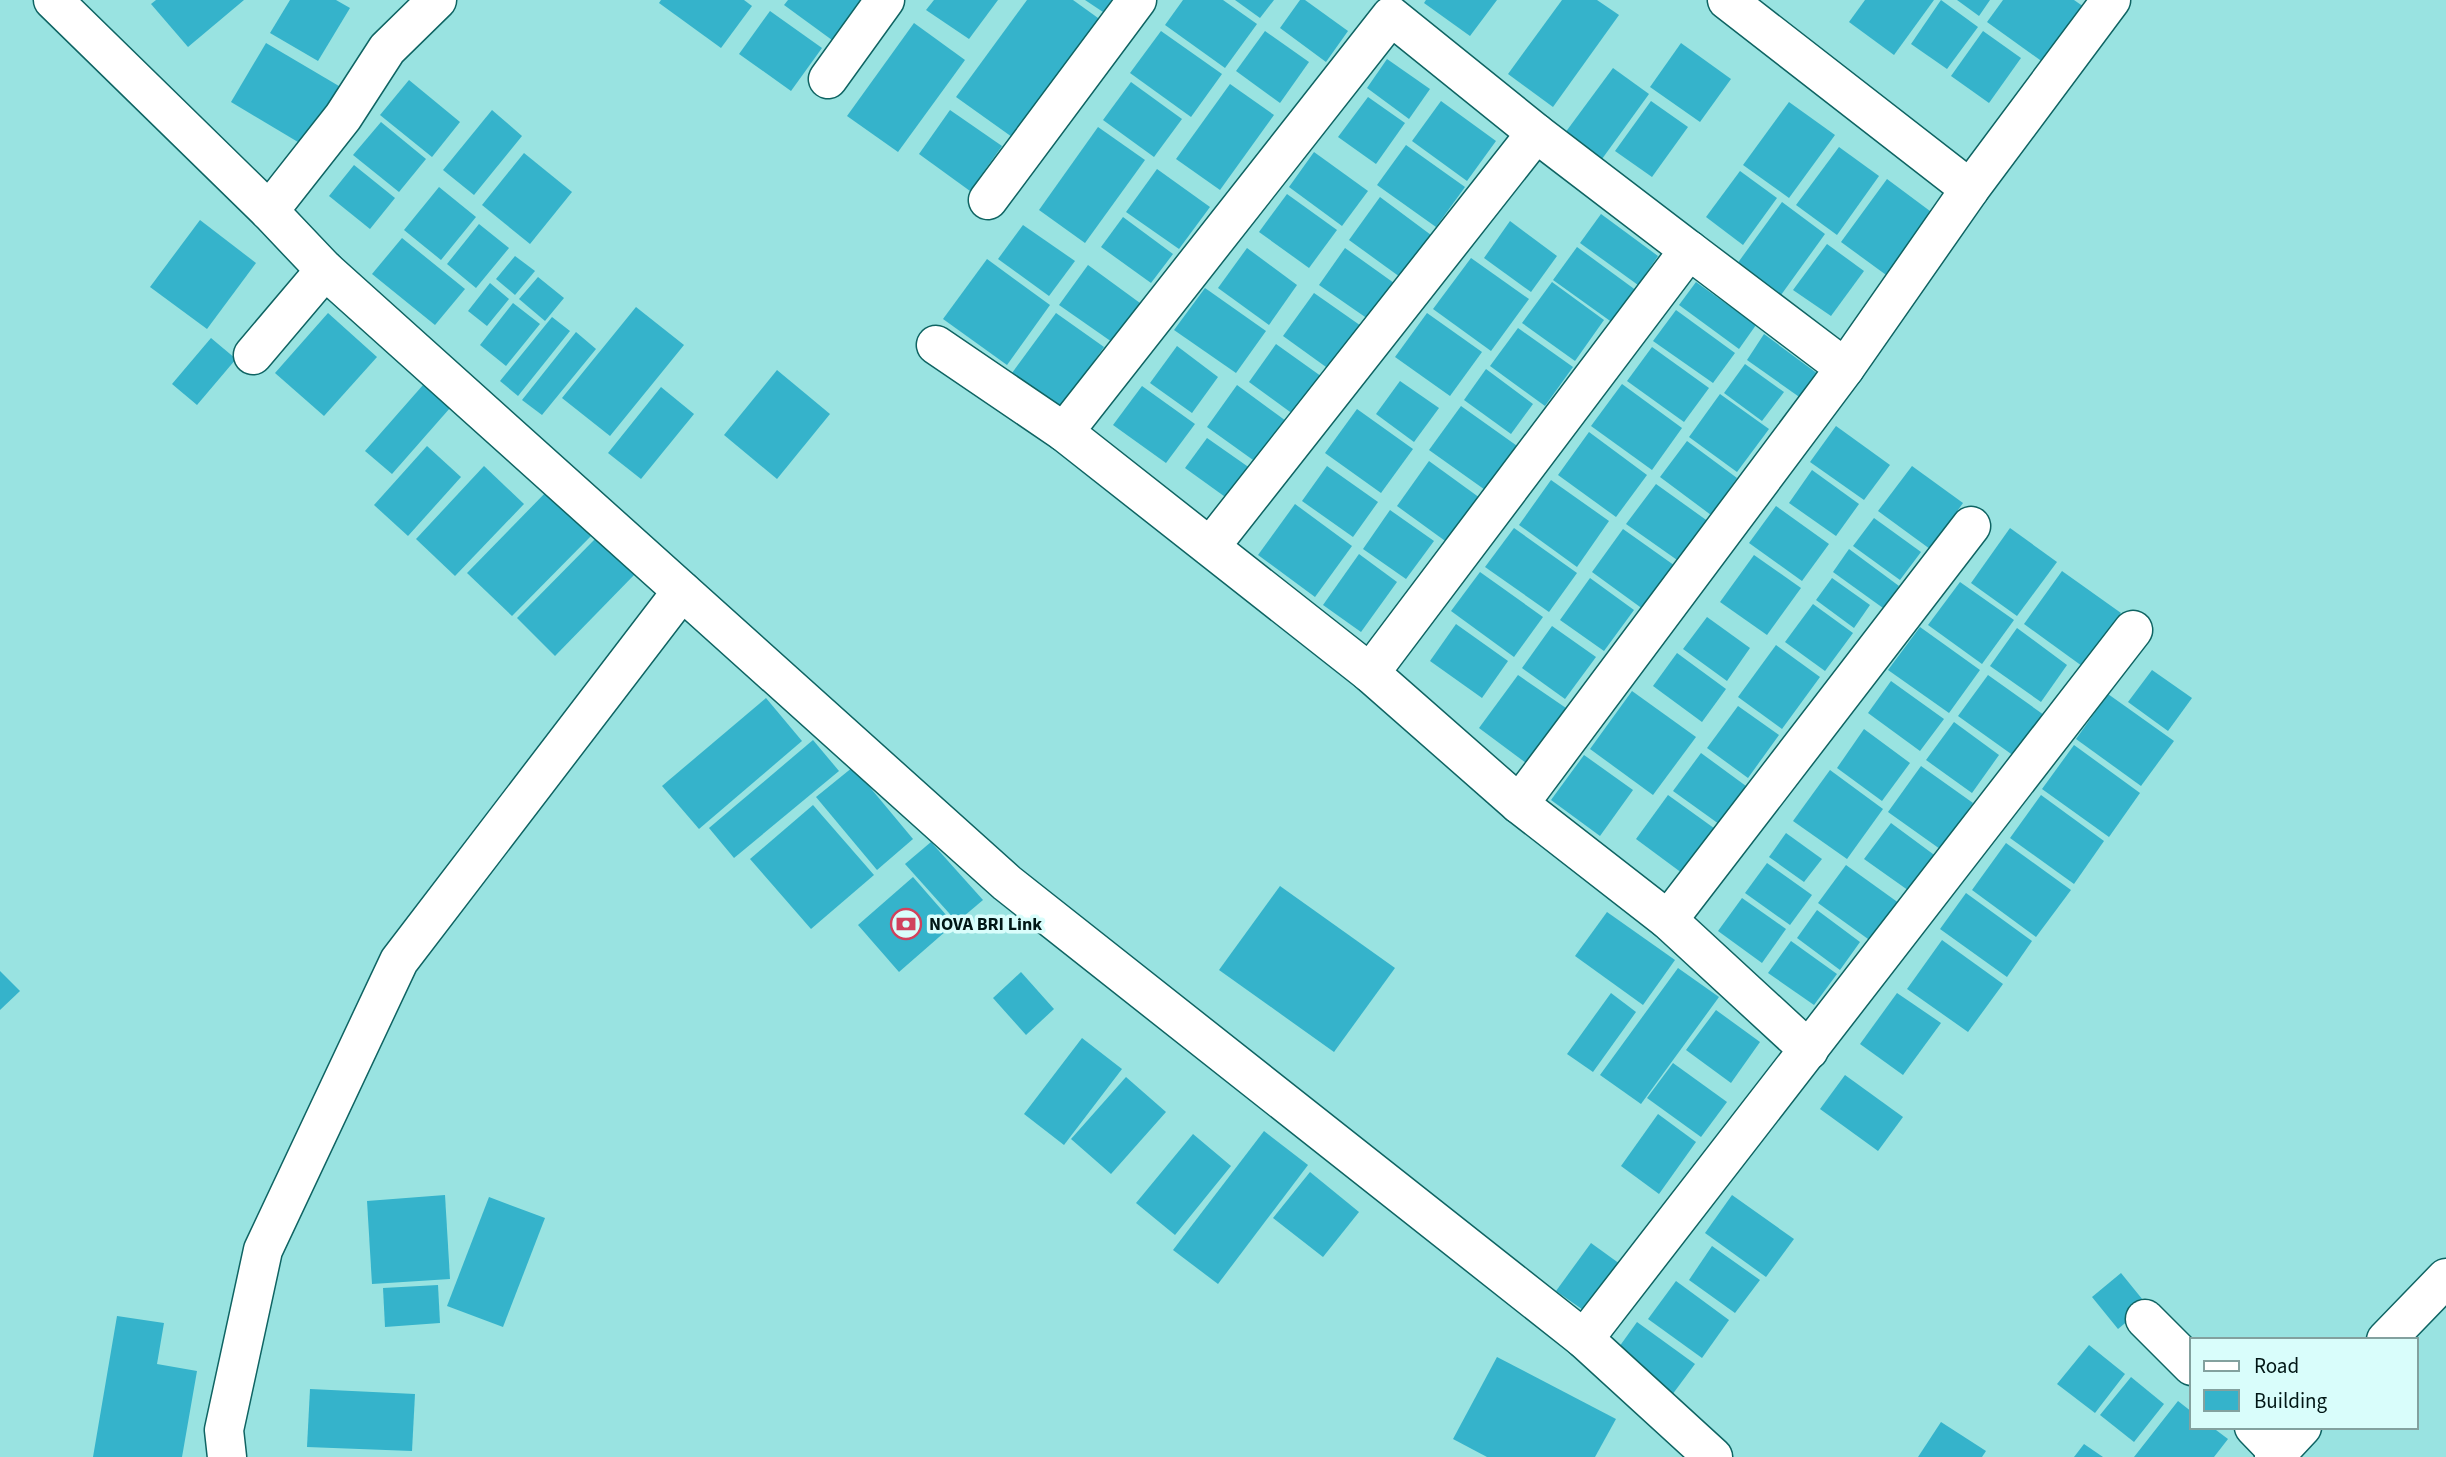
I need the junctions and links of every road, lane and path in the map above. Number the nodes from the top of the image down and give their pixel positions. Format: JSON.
{"nodes":[{"id":1,"x":53,"y":0,"type":"edge"},
{"id":2,"x":437,"y":0,"type":"edge"},
{"id":3,"x":885,"y":0,"type":"edge"},
{"id":4,"x":1137,"y":0,"type":"edge"},
{"id":5,"x":1727,"y":0,"type":"edge"},
{"id":6,"x":2105,"y":2,"type":"edge"},
{"id":7,"x":1380,"y":8,"type":"edge"},
{"id":8,"x":828,"y":79,"type":"dead end"},
{"id":9,"x":1536,"y":133,"type":"junction"},
{"id":10,"x":1970,"y":189,"type":"junction"},
{"id":11,"x":988,"y":200,"type":"dead end"},
{"id":12,"x":269,"y":211,"type":"junction"},
{"id":13,"x":1689,"y":250,"type":"junction"},
{"id":14,"x":325,"y":270,"type":"junction"},
{"id":15,"x":936,"y":345,"type":"dead end"},
{"id":16,"x":253,"y":355,"type":"dead end"},
{"id":17,"x":1845,"y":368,"type":"junction"},
{"id":18,"x":1064,"y":432,"type":"junction"},
{"id":19,"x":1971,"y":526,"type":"dead end"},
{"id":20,"x":1210,"y":547,"type":"junction"},
{"id":21,"x":682,"y":591,"type":"junction"},
{"id":22,"x":2133,"y":630,"type":"dead end"},
{"id":23,"x":1370,"y":673,"type":"junction"},
{"id":24,"x":1519,"y":804,"type":"junction"},
{"id":25,"x":1668,"y":920,"type":"junction"},
{"id":26,"x":1809,"y":1050,"type":"junction"},
{"id":27,"x":2446,"y":1278,"type":"edge"},
{"id":28,"x":2145,"y":1319,"type":"dead end"},
{"id":29,"x":2388,"y":1338,"type":"edge"},
{"id":30,"x":1584,"y":1339,"type":"junction"},
{"id":31,"x":2190,"y":1364,"type":"edge"},
{"id":32,"x":227,"y":1457,"type":"edge"},
{"id":33,"x":1713,"y":1457,"type":"edge"}],
"edges":[{"from":1,"to":12,"type":"street"},
{"from":2,"to":12,"type":"street"},
{"from":3,"to":8,"type":"street"},
{"from":4,"to":11,"type":"street"},
{"from":5,"to":10,"type":"street"},
{"from":6,"to":10,"type":"street"},
{"from":7,"to":9,"type":"street"},
{"from":7,"to":18,"type":"street"},
{"from":9,"to":13,"type":"street"},
{"from":9,"to":20,"type":"street"},
{"from":10,"to":17,"type":"street"},
{"from":12,"to":14,"type":"street"},
{"from":13,"to":17,"type":"street"},
{"from":13,"to":23,"type":"street"},
{"from":14,"to":16,"type":"street"},
{"from":14,"to":21,"type":"street"},
{"from":15,"to":18,"type":"street"},
{"from":17,"to":24,"type":"street"},
{"from":18,"to":20,"type":"street"},
{"from":19,"to":25,"type":"street"},
{"from":20,"to":23,"type":"street"},
{"from":21,"to":30,"type":"street"},
{"from":21,"to":32,"type":"street"},
{"from":22,"to":26,"type":"street"},
{"from":23,"to":24,"type":"street"},
{"from":24,"to":25,"type":"street"},
{"from":25,"to":26,"type":"street"},
{"from":26,"to":30,"type":"street"},
{"from":27,"to":29,"type":"street"},
{"from":28,"to":31,"type":"street"},
{"from":30,"to":33,"type":"street"}]}
